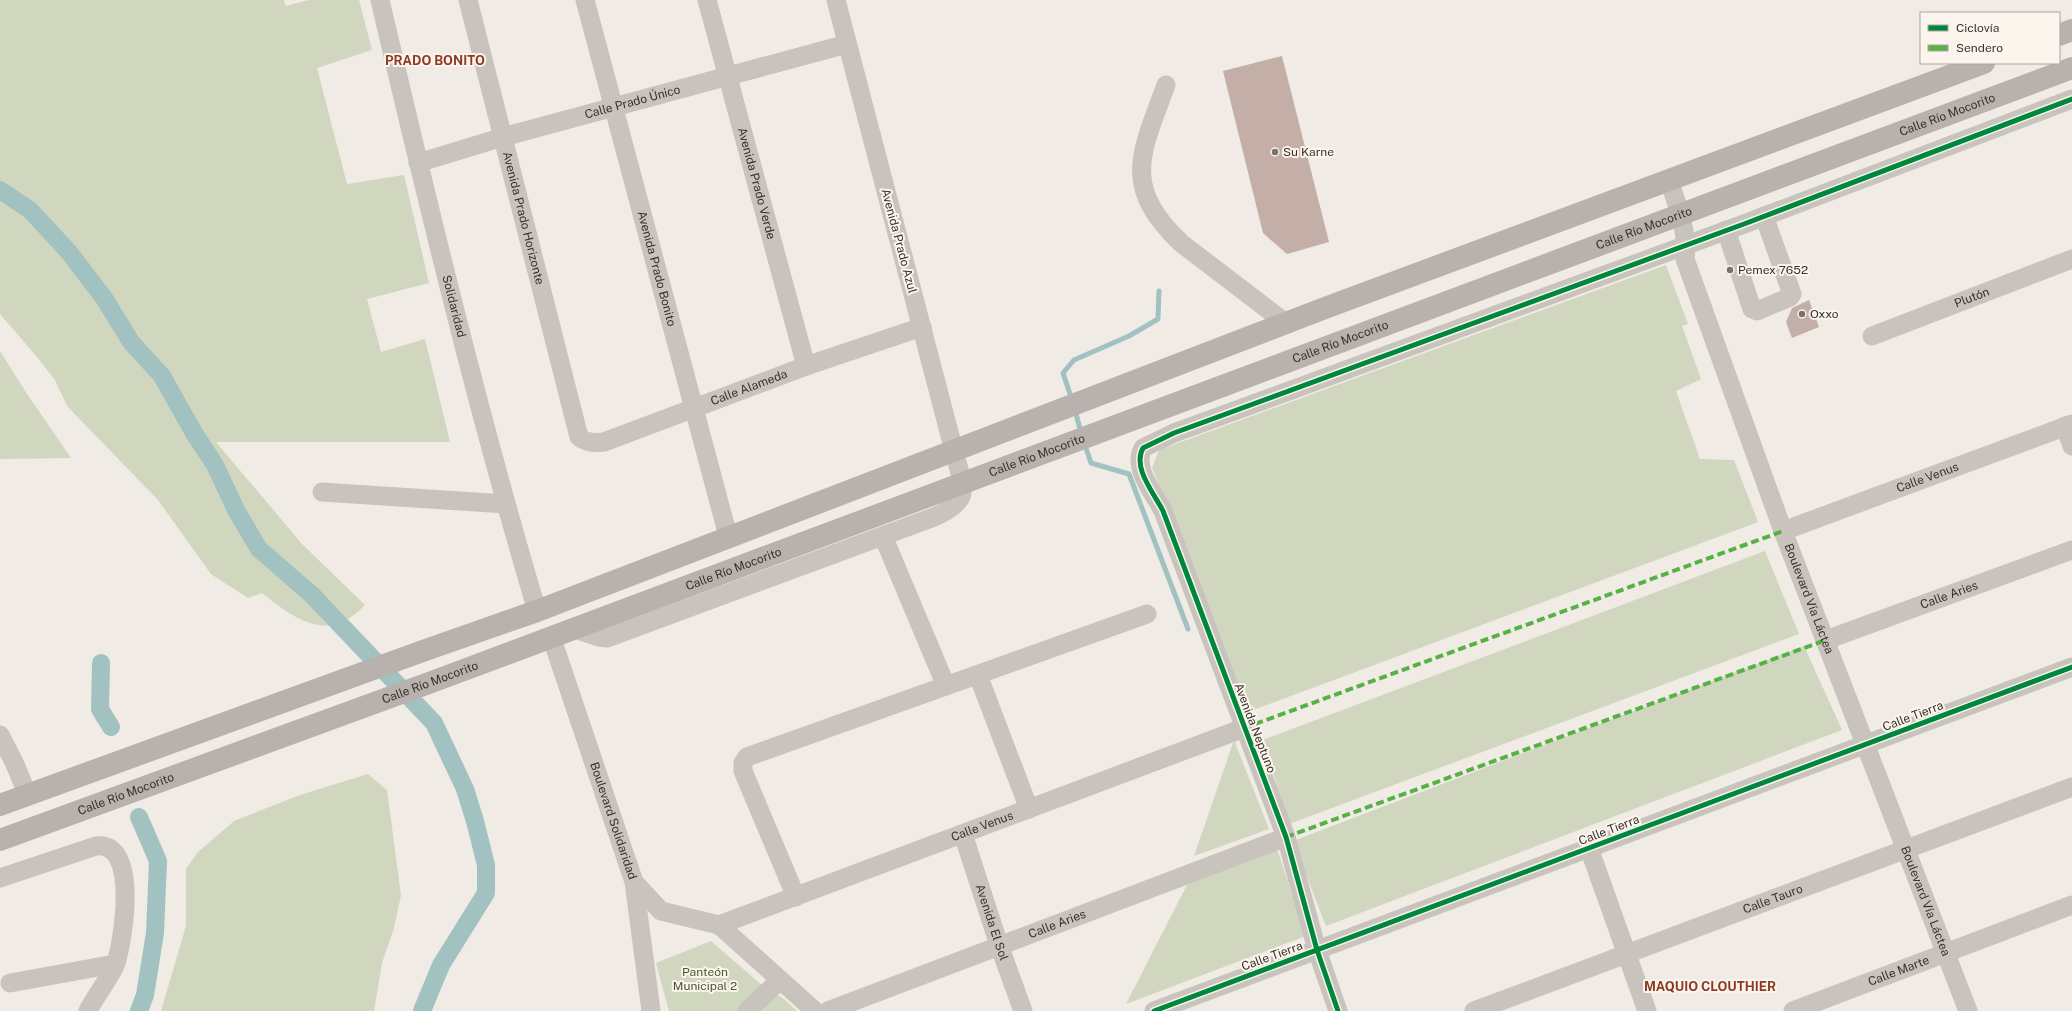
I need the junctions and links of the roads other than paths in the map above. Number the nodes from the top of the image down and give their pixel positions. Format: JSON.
{"nodes":[{"id":1,"x":380,"y":0,"type":"edge"},
{"id":2,"x":468,"y":0,"type":"edge"},
{"id":3,"x":585,"y":0,"type":"edge"},
{"id":4,"x":707,"y":0,"type":"edge"},
{"id":5,"x":836,"y":0,"type":"edge"},
{"id":6,"x":2072,"y":30,"type":"edge"},
{"id":7,"x":2060,"y":35,"type":"edge"},
{"id":8,"x":847,"y":44,"type":"junction"},
{"id":9,"x":1981,"y":64,"type":"edge"},
{"id":10,"x":2072,"y":68,"type":"edge"},
{"id":11,"x":728,"y":77,"type":"junction"},
{"id":12,"x":1166,"y":85,"type":"dead end"},
{"id":13,"x":2072,"y":99,"type":"edge"},
{"id":14,"x":614,"y":107,"type":"junction"},
{"id":15,"x":503,"y":137,"type":"junction"},
{"id":16,"x":418,"y":163,"type":"junction"},
{"id":17,"x":1669,"y":181,"type":"junction"},
{"id":18,"x":1681,"y":213,"type":"junction"},
{"id":19,"x":1764,"y":216,"type":"junction"},
{"id":20,"x":1726,"y":230,"type":"junction"},
{"id":21,"x":1687,"y":244,"type":"junction"},
{"id":22,"x":2072,"y":259,"type":"edge"},
{"id":23,"x":1288,"y":324,"type":"junction"},
{"id":24,"x":922,"y":327,"type":"junction"},
{"id":25,"x":1872,"y":336,"type":"dead end"},
{"id":26,"x":806,"y":366,"type":"junction"},
{"id":27,"x":694,"y":410,"type":"junction"},
{"id":28,"x":2069,"y":425,"type":"edge"},
{"id":29,"x":579,"y":437,"type":"joint"},
{"id":30,"x":2072,"y":446,"type":"edge"},
{"id":31,"x":954,"y":451,"type":"junction"},
{"id":32,"x":962,"y":482,"type":"junction"},
{"id":33,"x":322,"y":492,"type":"dead end"},
{"id":34,"x":506,"y":504,"type":"junction"},
{"id":35,"x":1783,"y":531,"type":"junction"},
{"id":36,"x":728,"y":536,"type":"junction"},
{"id":37,"x":883,"y":536,"type":"junction"},
{"id":38,"x":2072,"y":550,"type":"edge"},
{"id":39,"x":537,"y":611,"type":"junction"},
{"id":40,"x":1147,"y":614,"type":"dead end"},
{"id":41,"x":572,"y":628,"type":"junction"},
{"id":42,"x":551,"y":636,"type":"junction"},
{"id":43,"x":1826,"y":640,"type":"junction"},
{"id":44,"x":2072,"y":667,"type":"edge"},
{"id":45,"x":978,"y":675,"type":"junction"},
{"id":46,"x":946,"y":686,"type":"junction"},
{"id":47,"x":1244,"y":728,"type":"junction"},
{"id":48,"x":0,"y":735,"type":"edge"},
{"id":49,"x":1865,"y":744,"type":"junction"},
{"id":50,"x":2072,"y":787,"type":"edge"},
{"id":51,"x":28,"y":796,"type":"junction"},
{"id":52,"x":0,"y":805,"type":"edge"},
{"id":53,"x":1029,"y":809,"type":"junction"},
{"id":54,"x":963,"y":834,"type":"junction"},
{"id":55,"x":1286,"y":837,"type":"junction"},
{"id":56,"x":0,"y":840,"type":"edge"},
{"id":57,"x":1589,"y":848,"type":"junction"},
{"id":58,"x":1906,"y":850,"type":"junction"},
{"id":59,"x":0,"y":878,"type":"edge"},
{"id":60,"x":634,"y":882,"type":"junction"},
{"id":61,"x":796,"y":897,"type":"junction"},
{"id":62,"x":2072,"y":905,"type":"edge"},
{"id":63,"x":720,"y":926,"type":"junction"},
{"id":64,"x":999,"y":945,"type":"junction"},
{"id":65,"x":1317,"y":950,"type":"junction"},
{"id":66,"x":1946,"y":953,"type":"junction"},
{"id":67,"x":1627,"y":954,"type":"junction"},
{"id":68,"x":115,"y":964,"type":"junction"},
{"id":69,"x":780,"y":980,"type":"junction"},
{"id":70,"x":10,"y":983,"type":"dead end"},
{"id":71,"x":88,"y":1011,"type":"edge"},
{"id":72,"x":651,"y":1011,"type":"edge"},
{"id":73,"x":747,"y":1011,"type":"edge"},
{"id":74,"x":815,"y":1011,"type":"edge"},
{"id":75,"x":828,"y":1011,"type":"edge"},
{"id":76,"x":1023,"y":1011,"type":"edge"},
{"id":77,"x":1154,"y":1011,"type":"edge"},
{"id":78,"x":1338,"y":1011,"type":"edge"},
{"id":79,"x":1474,"y":1011,"type":"edge"},
{"id":80,"x":1647,"y":1011,"type":"edge"},
{"id":81,"x":1793,"y":1011,"type":"edge"},
{"id":82,"x":1968,"y":1011,"type":"edge"}],
"edges":[{"from":1,"to":16,"type":"street","name":"Solidaridad"},
{"from":2,"to":15,"type":"street","name":"Avenida Prado Horizonte"},
{"from":3,"to":14,"type":"street","name":"Avenida Prado Bonito"},
{"from":4,"to":11,"type":"street","name":"Avenida Prado Verde"},
{"from":5,"to":8,"type":"street","name":"Avenida Prado Azul"},
{"from":6,"to":7,"type":"main road"},
{"from":8,"to":11,"type":"street","name":"Calle Prado Único"},
{"from":8,"to":24,"type":"street","name":"Avenida Prado Azul"},
{"from":9,"to":17,"type":"main road"},
{"from":10,"to":18,"type":"main road","name":"Calle Río Mocorito"},
{"from":11,"to":14,"type":"street","name":"Calle Prado Único"},
{"from":11,"to":26,"type":"street","name":"Avenida Prado Verde"},
{"from":12,"to":23,"type":"street"},
{"from":13,"to":19,"type":"street"},
{"from":14,"to":15,"type":"street","name":"Calle Prado Único"},
{"from":14,"to":27,"type":"street","name":"Avenida Prado Bonito"},
{"from":15,"to":16,"type":"street","name":"Calle Prado Único"},
{"from":15,"to":29,"type":"street","name":"Avenida Prado Horizonte"},
{"from":16,"to":34,"type":"street","name":"Solidaridad"},
{"from":17,"to":18,"type":"street","name":"Boulevard Vía Láctea"},
{"from":17,"to":23,"type":"main road"},
{"from":18,"to":21,"type":"street","name":"Boulevard Vía Láctea"},
{"from":18,"to":32,"type":"main road","name":"Calle Río Mocorito"},
{"from":19,"to":20,"type":"street"},
{"from":19,"to":20,"type":"street"},
{"from":20,"to":21,"type":"street"},
{"from":21,"to":35,"type":"street","name":"Boulevard Vía Láctea"},
{"from":21,"to":47,"type":"street","name":"Avenida Neptuno"},
{"from":22,"to":25,"type":"street","name":"Plutón"},
{"from":23,"to":31,"type":"main road"},
{"from":24,"to":26,"type":"street","name":"Calle Alameda"},
{"from":24,"to":31,"type":"street","name":"Avenida Prado Azul"},
{"from":26,"to":27,"type":"street","name":"Calle Alameda"},
{"from":27,"to":29,"type":"street","name":"Calle Alameda"},
{"from":27,"to":36,"type":"street","name":"Avenida Prado Bonito"},
{"from":28,"to":30,"type":"street"},
{"from":28,"to":35,"type":"street","name":"Calle Venus"},
{"from":31,"to":32,"type":"street","name":"Avenida Prado Azul"},
{"from":31,"to":36,"type":"main road"},
{"from":32,"to":37,"type":"street"},
{"from":32,"to":41,"type":"main road","name":"Calle Río Mocorito"},
{"from":33,"to":34,"type":"street"},
{"from":34,"to":39,"type":"street","name":"Solidaridad"},
{"from":35,"to":43,"type":"street","name":"Boulevard Vía Láctea"},
{"from":36,"to":39,"type":"main road"},
{"from":37,"to":41,"type":"street"},
{"from":37,"to":46,"type":"street"},
{"from":38,"to":43,"type":"street","name":"Calle Aries"},
{"from":39,"to":51,"type":"main road"},
{"from":40,"to":45,"type":"street"},
{"from":41,"to":42,"type":"main road","name":"Calle Río Mocorito"},
{"from":42,"to":56,"type":"main road","name":"Calle Río Mocorito"},
{"from":42,"to":60,"type":"street","name":"Boulevard Solidaridad"},
{"from":43,"to":49,"type":"street","name":"Boulevard Vía Láctea"},
{"from":44,"to":49,"type":"street","name":"Calle Tierra"},
{"from":45,"to":46,"type":"street"},
{"from":45,"to":53,"type":"street"},
{"from":46,"to":61,"type":"street"},
{"from":47,"to":53,"type":"street","name":"Calle Venus"},
{"from":47,"to":55,"type":"street","name":"Avenida Neptuno"},
{"from":48,"to":51,"type":"street"},
{"from":49,"to":57,"type":"street","name":"Calle Tierra"},
{"from":49,"to":58,"type":"street","name":"Boulevard Vía Láctea"},
{"from":50,"to":58,"type":"street","name":"Calle Tauro"},
{"from":51,"to":52,"type":"main road"},
{"from":53,"to":54,"type":"street","name":"Calle Venus"},
{"from":54,"to":61,"type":"street","name":"Calle Venus"},
{"from":54,"to":64,"type":"street","name":"Avenida El Sol"},
{"from":55,"to":64,"type":"street","name":"Calle Aries"},
{"from":55,"to":65,"type":"street","name":"Avenida Neptuno"},
{"from":57,"to":65,"type":"street","name":"Calle Tierra"},
{"from":57,"to":67,"type":"street"},
{"from":58,"to":66,"type":"street","name":"Boulevard Vía Láctea"},
{"from":58,"to":67,"type":"street","name":"Calle Tauro"},
{"from":59,"to":68,"type":"street"},
{"from":60,"to":63,"type":"street"},
{"from":60,"to":72,"type":"street","name":"Boulevard Solidaridad"},
{"from":61,"to":63,"type":"street","name":"Calle Venus"},
{"from":62,"to":66,"type":"street","name":"Calle Marte"},
{"from":63,"to":69,"type":"street"},
{"from":64,"to":75,"type":"street","name":"Calle Aries"},
{"from":64,"to":76,"type":"street","name":"Avenida El Sol"},
{"from":65,"to":77,"type":"street","name":"Calle Tierra"},
{"from":65,"to":78,"type":"street","name":"Avenida Neptuno"},
{"from":66,"to":81,"type":"street","name":"Calle Marte"},
{"from":66,"to":82,"type":"street","name":"Boulevard Vía Láctea"},
{"from":67,"to":79,"type":"street","name":"Calle Tauro"},
{"from":67,"to":80,"type":"street"},
{"from":68,"to":70,"type":"street"},
{"from":68,"to":71,"type":"street"},
{"from":69,"to":73,"type":"street"},
{"from":69,"to":74,"type":"street"}]}
